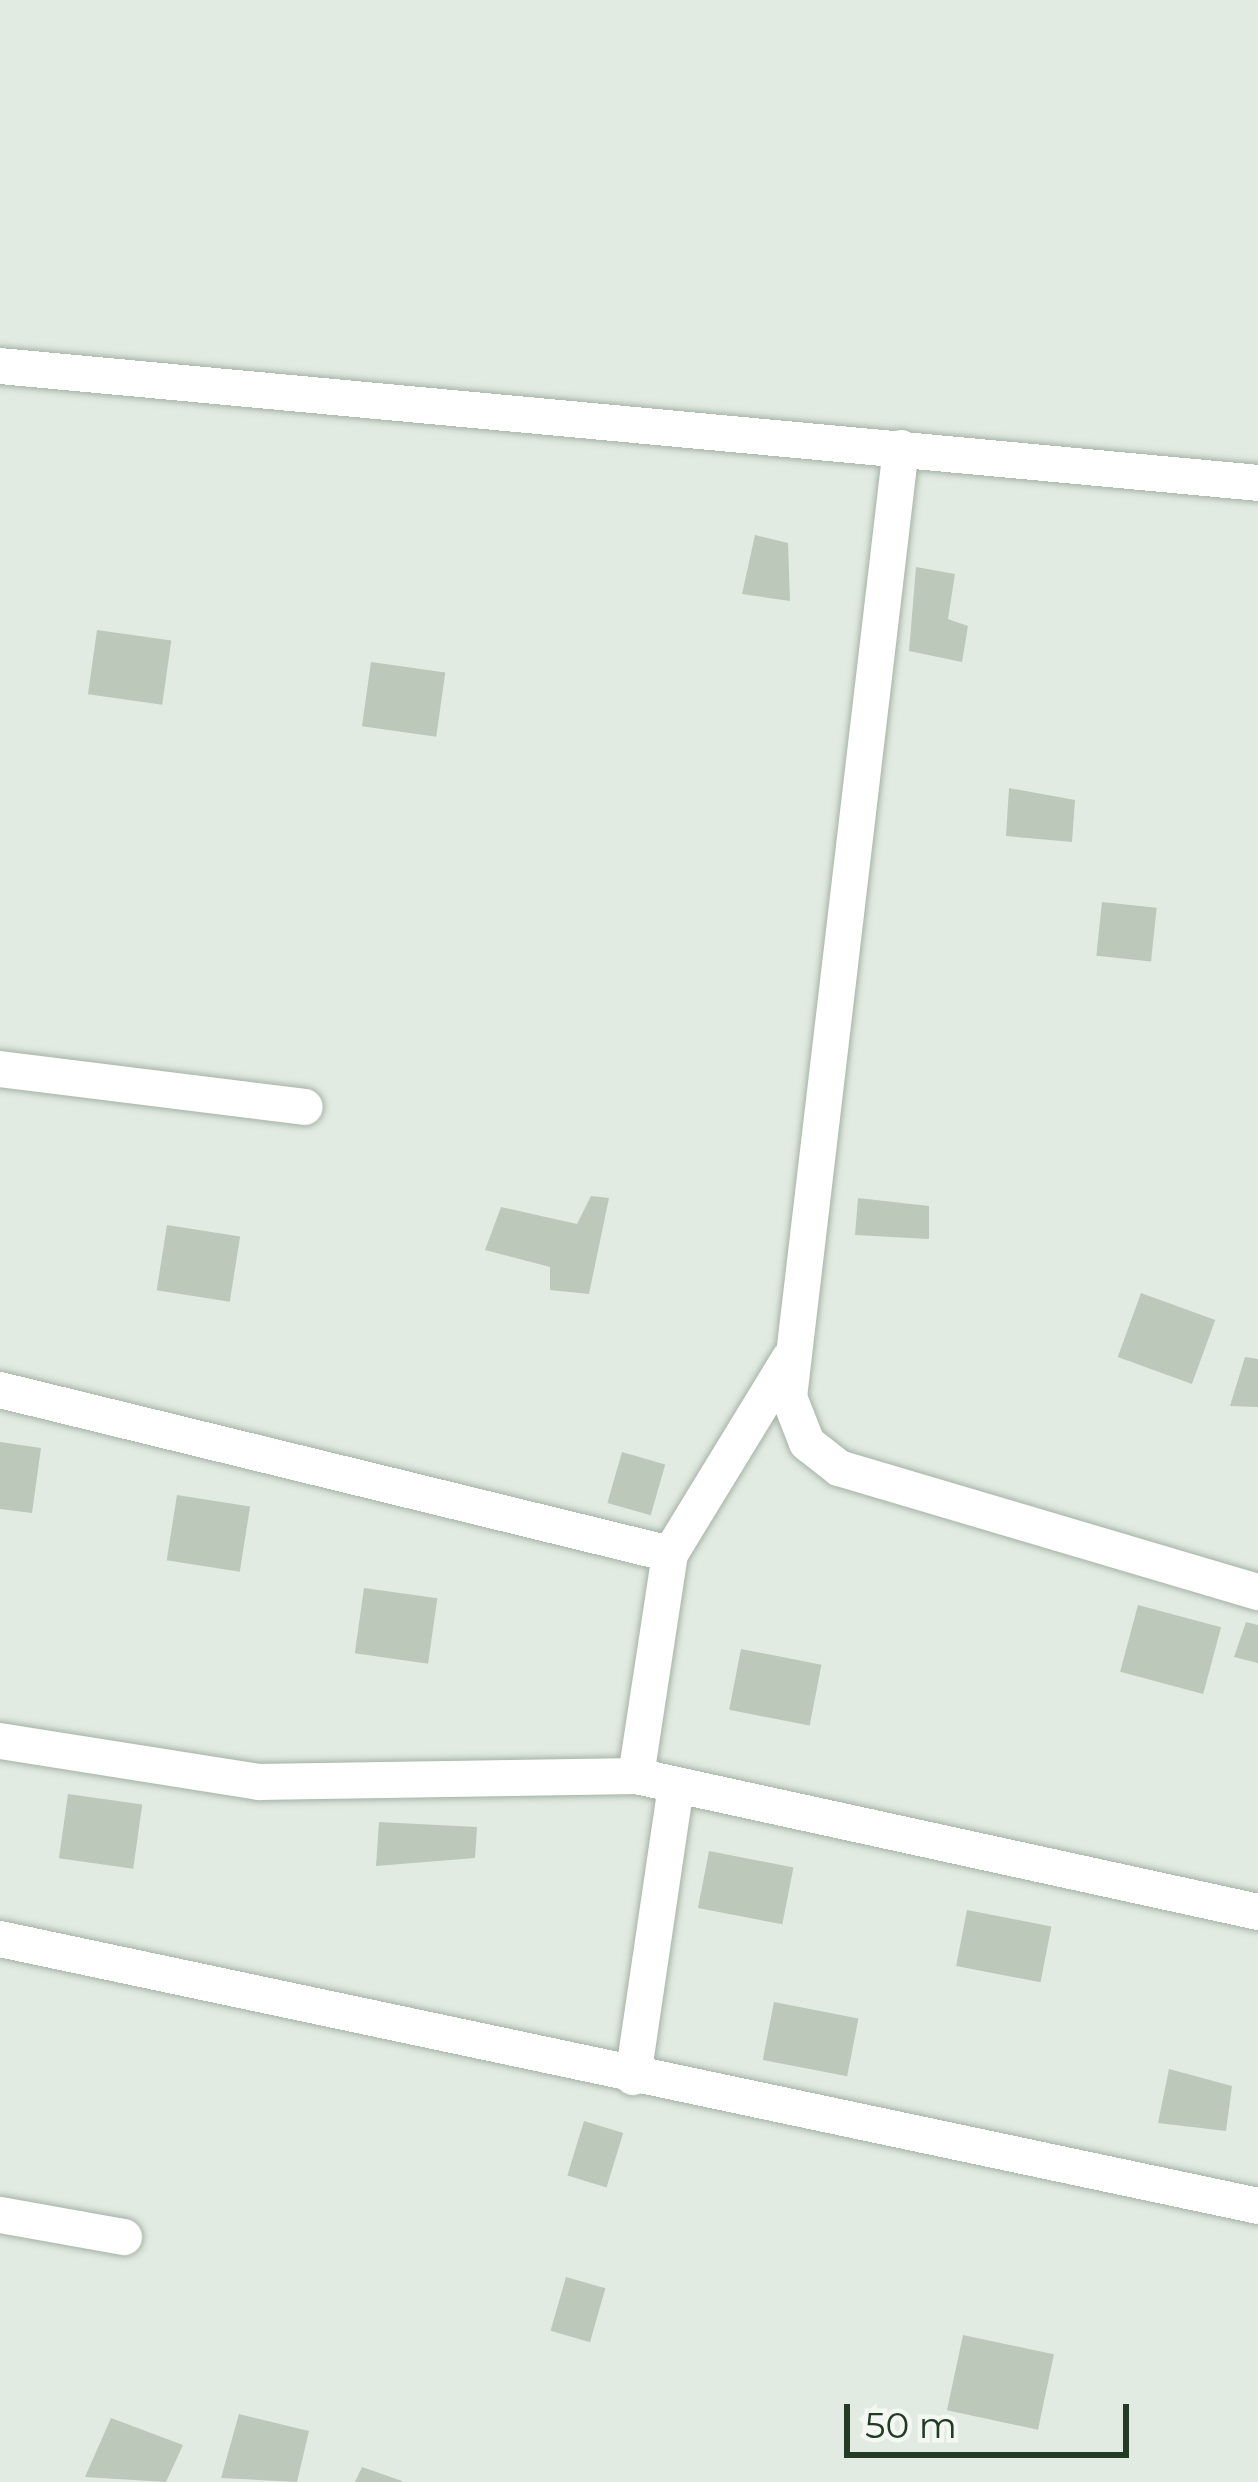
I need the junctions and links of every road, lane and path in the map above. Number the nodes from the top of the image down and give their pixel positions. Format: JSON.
{"nodes":[{"id":1,"x":0,"y":366,"type":"edge"},
{"id":2,"x":901,"y":448,"type":"junction"},
{"id":3,"x":1258,"y":483,"type":"edge"},
{"id":4,"x":0,"y":1069,"type":"edge"},
{"id":5,"x":304,"y":1107,"type":"dead end"},
{"id":6,"x":791,"y":1356,"type":"junction"},
{"id":7,"x":0,"y":1390,"type":"edge"},
{"id":8,"x":670,"y":1555,"type":"junction"},
{"id":9,"x":1258,"y":1592,"type":"edge"},
{"id":10,"x":0,"y":1741,"type":"edge"},
{"id":11,"x":636,"y":1776,"type":"junction"},
{"id":12,"x":676,"y":1785,"type":"junction"},
{"id":13,"x":1258,"y":1912,"type":"edge"},
{"id":14,"x":0,"y":1940,"type":"edge"},
{"id":15,"x":633,"y":2077,"type":"junction"},
{"id":16,"x":1258,"y":2206,"type":"edge"},
{"id":17,"x":0,"y":2215,"type":"edge"},
{"id":18,"x":124,"y":2237,"type":"dead end"}],
"edges":[{"from":1,"to":2,"type":"street"},
{"from":2,"to":3,"type":"street"},
{"from":2,"to":6,"type":"street"},
{"from":4,"to":5,"type":"street"},
{"from":6,"to":8,"type":"street"},
{"from":6,"to":9,"type":"street"},
{"from":7,"to":8,"type":"street"},
{"from":8,"to":11,"type":"street"},
{"from":10,"to":11,"type":"street"},
{"from":11,"to":12,"type":"street"},
{"from":12,"to":13,"type":"street"},
{"from":12,"to":15,"type":"street"},
{"from":14,"to":15,"type":"street"},
{"from":15,"to":16,"type":"street"},
{"from":17,"to":18,"type":"street"}]}
